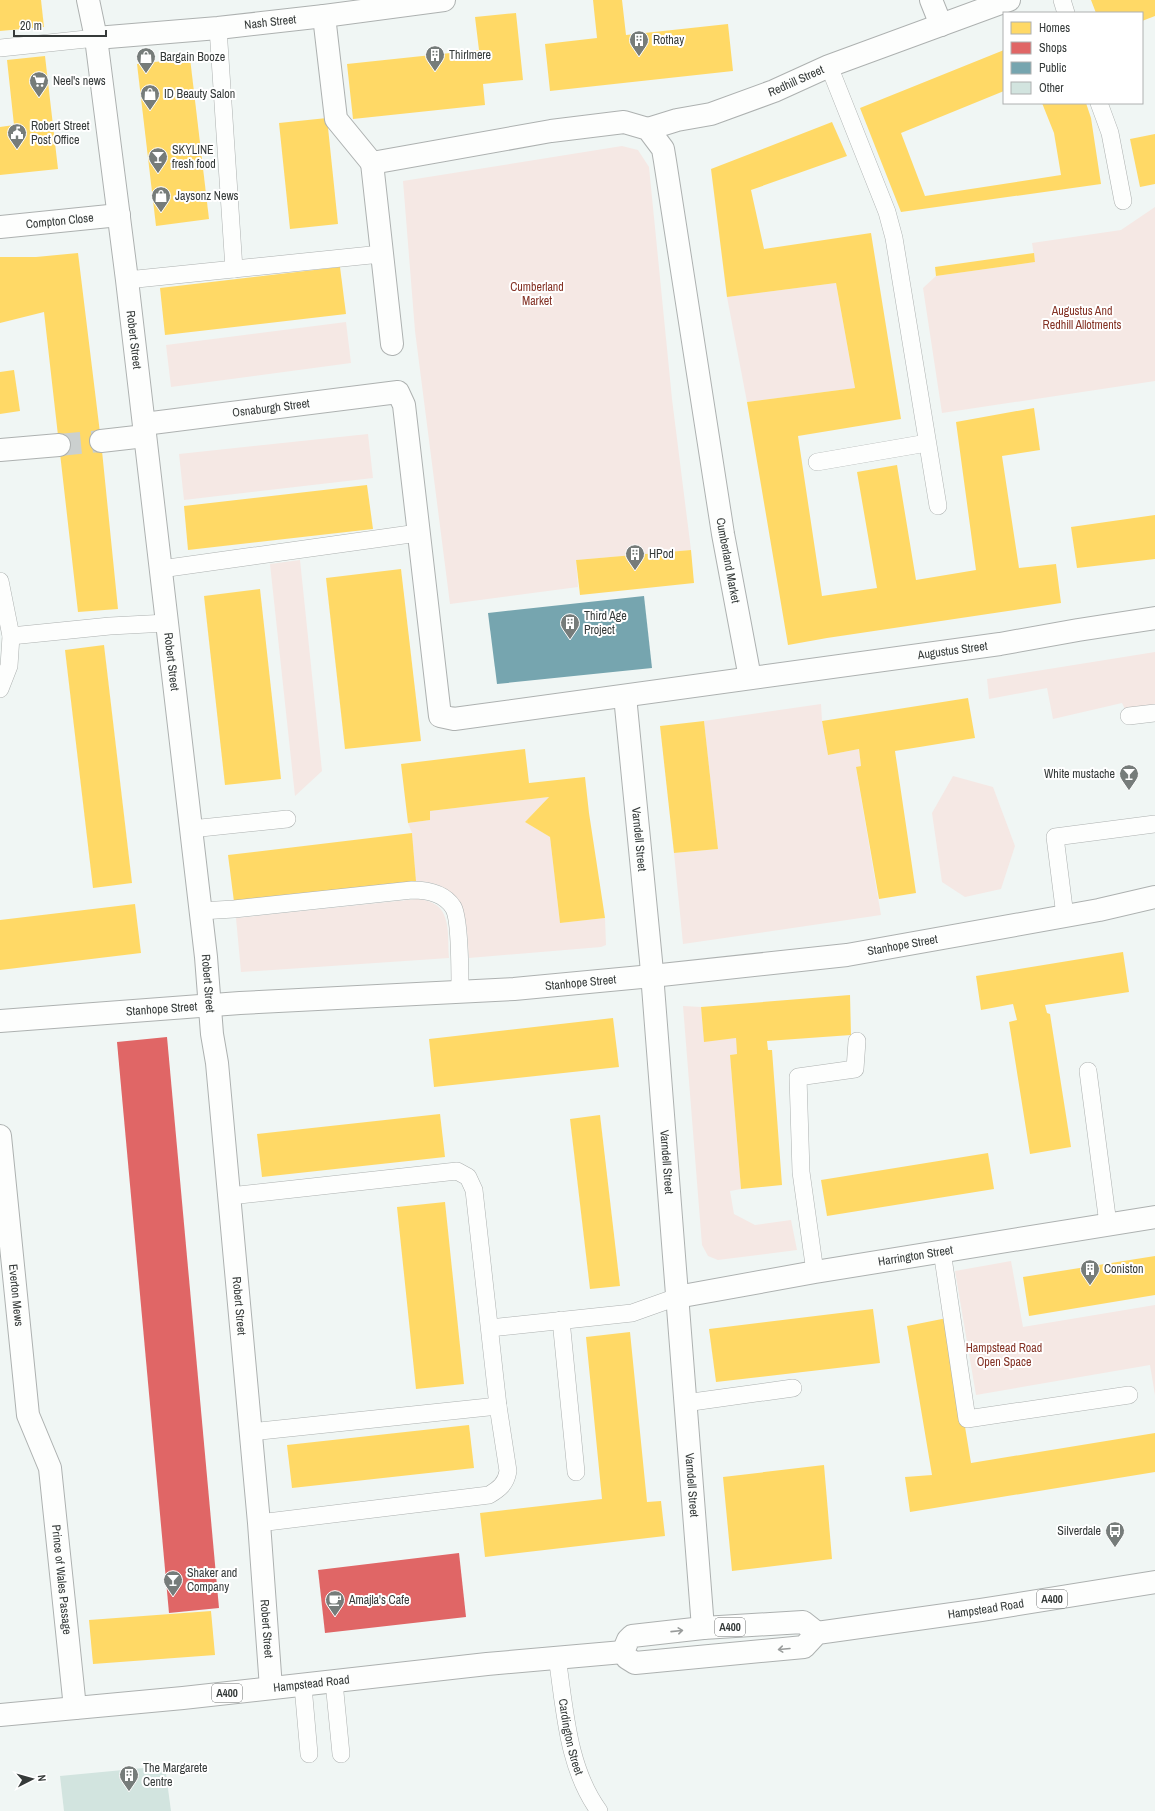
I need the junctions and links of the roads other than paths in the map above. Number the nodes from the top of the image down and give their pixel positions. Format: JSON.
{"nodes":[{"id":1,"x":88,"y":0,"type":"edge"},
{"id":2,"x":444,"y":0,"type":"edge"},
{"id":3,"x":931,"y":0,"type":"edge"},
{"id":4,"x":1009,"y":0,"type":"edge"},
{"id":5,"x":1062,"y":0,"type":"edge"},
{"id":6,"x":1066,"y":12,"type":"edge"},
{"id":7,"x":324,"y":16,"type":"junction"},
{"id":8,"x":941,"y":25,"type":"junction"},
{"id":9,"x":218,"y":28,"type":"junction"},
{"id":10,"x":96,"y":38,"type":"junction"},
{"id":11,"x":0,"y":48,"type":"edge"},
{"id":12,"x":829,"y":66,"type":"junction"},
{"id":13,"x":1099,"y":104,"type":"edge"},
{"id":14,"x":648,"y":129,"type":"junction"},
{"id":15,"x":372,"y":163,"type":"junction"},
{"id":16,"x":1124,"y":202,"type":"dead end"},
{"id":17,"x":119,"y":215,"type":"junction"},
{"id":18,"x":0,"y":227,"type":"edge"},
{"id":19,"x":381,"y":254,"type":"junction"},
{"id":20,"x":234,"y":269,"type":"junction"},
{"id":21,"x":127,"y":280,"type":"junction"},
{"id":22,"x":392,"y":344,"type":"dead end"},
{"id":23,"x":144,"y":430,"type":"junction"},
{"id":24,"x":101,"y":441,"type":"tunnel mouth"},
{"id":25,"x":927,"y":443,"type":"junction"},
{"id":26,"x":59,"y":445,"type":"tunnel mouth"},
{"id":27,"x":0,"y":450,"type":"edge"},
{"id":28,"x":818,"y":462,"type":"dead end"},
{"id":29,"x":938,"y":506,"type":"dead end"},
{"id":30,"x":418,"y":533,"type":"junction"},
{"id":31,"x":161,"y":569,"type":"junction"},
{"id":32,"x":0,"y":581,"type":"edge"},
{"id":33,"x":1155,"y":618,"type":"edge"},
{"id":34,"x":167,"y":623,"type":"junction"},
{"id":35,"x":11,"y":636,"type":"junction"},
{"id":36,"x":750,"y":678,"type":"junction"},
{"id":37,"x":0,"y":689,"type":"edge"},
{"id":38,"x":625,"y":696,"type":"junction"},
{"id":39,"x":1155,"y":713,"type":"edge"},
{"id":40,"x":1128,"y":716,"type":"dead end"},
{"id":41,"x":287,"y":819,"type":"dead end"},
{"id":42,"x":1155,"y":824,"type":"edge"},
{"id":43,"x":190,"y":829,"type":"junction"},
{"id":44,"x":1155,"y":898,"type":"edge"},
{"id":45,"x":200,"y":911,"type":"junction"},
{"id":46,"x":1065,"y":916,"type":"junction"},
{"id":47,"x":652,"y":976,"type":"junction"},
{"id":48,"x":460,"y":992,"type":"junction"},
{"id":49,"x":211,"y":1006,"type":"junction"},
{"id":50,"x":0,"y":1021,"type":"edge"},
{"id":51,"x":857,"y":1041,"type":"dead end"},
{"id":52,"x":1088,"y":1071,"type":"dead end"},
{"id":53,"x":0,"y":1136,"type":"edge"},
{"id":54,"x":230,"y":1196,"type":"junction"},
{"id":55,"x":1155,"y":1217,"type":"edge"},
{"id":56,"x":1108,"y":1224,"type":"junction"},
{"id":57,"x":942,"y":1251,"type":"junction"},
{"id":58,"x":815,"y":1272,"type":"junction"},
{"id":59,"x":677,"y":1297,"type":"junction"},
{"id":60,"x":560,"y":1320,"type":"junction"},
{"id":61,"x":490,"y":1328,"type":"junction"},
{"id":62,"x":793,"y":1388,"type":"dead end"},
{"id":63,"x":1129,"y":1395,"type":"dead end"},
{"id":64,"x":685,"y":1403,"type":"junction"},
{"id":65,"x":498,"y":1406,"type":"junction"},
{"id":66,"x":250,"y":1432,"type":"junction"},
{"id":67,"x":42,"y":1453,"type":"joint"},
{"id":68,"x":576,"y":1472,"type":"dead end"},
{"id":69,"x":259,"y":1523,"type":"junction"},
{"id":70,"x":1155,"y":1582,"type":"edge"},
{"id":71,"x":703,"y":1628,"type":"junction"},
{"id":72,"x":817,"y":1633,"type":"junction"},
{"id":73,"x":623,"y":1652,"type":"junction"},
{"id":74,"x":557,"y":1657,"type":"junction"},
{"id":75,"x":334,"y":1682,"type":"junction"},
{"id":76,"x":303,"y":1686,"type":"junction"},
{"id":77,"x":272,"y":1688,"type":"junction"},
{"id":78,"x":75,"y":1708,"type":"junction"},
{"id":79,"x":0,"y":1715,"type":"edge"},
{"id":80,"x":309,"y":1754,"type":"dead end"},
{"id":81,"x":341,"y":1754,"type":"dead end"},
{"id":82,"x":599,"y":1811,"type":"edge"}],
"edges":[{"from":1,"to":10,"type":"main road","name":"Robert Street"},
{"from":2,"to":7,"type":"main road","name":"Nash Street"},
{"from":3,"to":8,"type":"main road"},
{"from":4,"to":8,"type":"main road","name":"Redhill Street"},
{"from":5,"to":6,"type":"lane"},
{"from":7,"to":9,"type":"main road","name":"Nash Street"},
{"from":7,"to":15,"type":"main road"},
{"from":8,"to":12,"type":"main road","name":"Redhill Street"},
{"from":9,"to":10,"type":"main road","name":"Nash Street"},
{"from":9,"to":20,"type":"lane"},
{"from":10,"to":11,"type":"lane"},
{"from":10,"to":17,"type":"main road","name":"Robert Street"},
{"from":12,"to":14,"type":"main road","name":"Redhill Street"},
{"from":12,"to":25,"type":"lane"},
{"from":13,"to":16,"type":"lane"},
{"from":14,"to":15,"type":"main road"},
{"from":14,"to":36,"type":"main road","name":"Cumberland Market"},
{"from":15,"to":19,"type":"main road"},
{"from":17,"to":18,"type":"main road","name":"Compton Close"},
{"from":17,"to":21,"type":"main road","name":"Robert Street"},
{"from":19,"to":20,"type":"lane"},
{"from":19,"to":22,"type":"main road"},
{"from":20,"to":21,"type":"lane"},
{"from":21,"to":23,"type":"main road","name":"Robert Street"},
{"from":23,"to":24,"type":"main road"},
{"from":23,"to":30,"type":"main road","name":"Osnaburgh Street"},
{"from":23,"to":31,"type":"main road","name":"Robert Street"},
{"from":25,"to":28,"type":"lane"},
{"from":25,"to":29,"type":"lane"},
{"from":26,"to":27,"type":"main road"},
{"from":30,"to":31,"type":"lane"},
{"from":30,"to":38,"type":"main road"},
{"from":31,"to":34,"type":"main road","name":"Robert Street"},
{"from":32,"to":35,"type":"lane"},
{"from":33,"to":36,"type":"main road","name":"Augustus Street"},
{"from":34,"to":35,"type":"lane"},
{"from":34,"to":43,"type":"main road","name":"Robert Street"},
{"from":35,"to":37,"type":"lane"},
{"from":36,"to":38,"type":"main road"},
{"from":38,"to":47,"type":"main road","name":"Varndell Street"},
{"from":39,"to":40,"type":"lane"},
{"from":41,"to":43,"type":"lane"},
{"from":42,"to":46,"type":"lane"},
{"from":43,"to":45,"type":"main road","name":"Robert Street"},
{"from":44,"to":46,"type":"main road","name":"Stanhope Street"},
{"from":45,"to":48,"type":"lane"},
{"from":45,"to":49,"type":"main road","name":"Robert Street"},
{"from":46,"to":47,"type":"main road","name":"Stanhope Street"},
{"from":47,"to":48,"type":"main road","name":"Stanhope Street"},
{"from":47,"to":59,"type":"main road","name":"Varndell Street"},
{"from":48,"to":49,"type":"main road","name":"Stanhope Street"},
{"from":49,"to":50,"type":"main road","name":"Stanhope Street"},
{"from":49,"to":54,"type":"main road","name":"Robert Street"},
{"from":51,"to":58,"type":"lane"},
{"from":52,"to":56,"type":"lane"},
{"from":53,"to":67,"type":"main road","name":"Everton Mews"},
{"from":54,"to":61,"type":"lane"},
{"from":54,"to":66,"type":"main road","name":"Robert Street"},
{"from":55,"to":56,"type":"main road","name":"Harrington Street"},
{"from":56,"to":57,"type":"main road","name":"Harrington Street"},
{"from":57,"to":58,"type":"main road","name":"Harrington Street"},
{"from":57,"to":63,"type":"lane"},
{"from":58,"to":59,"type":"main road","name":"Harrington Street"},
{"from":59,"to":60,"type":"lane"},
{"from":59,"to":64,"type":"main road","name":"Varndell Street"},
{"from":60,"to":61,"type":"lane"},
{"from":60,"to":68,"type":"lane"},
{"from":61,"to":65,"type":"lane"},
{"from":62,"to":64,"type":"lane"},
{"from":64,"to":71,"type":"main road","name":"Varndell Street"},
{"from":65,"to":66,"type":"lane"},
{"from":65,"to":69,"type":"lane"},
{"from":66,"to":69,"type":"main road","name":"Robert Street"},
{"from":67,"to":78,"type":"main road","name":"Prince of Wales Passage"},
{"from":69,"to":77,"type":"main road","name":"Robert Street"},
{"from":70,"to":72,"type":"main road","name":"Hampstead Road","number":"A400"},
{"from":71,"to":72,"type":"main road","number":"A400"},
{"from":73,"to":71,"type":"main road","number":"A400","one_way":true},
{"from":72,"to":73,"type":"main road","number":"A400","one_way":true},
{"from":73,"to":74,"type":"main road","name":"Hampstead Road","number":"A400"},
{"from":74,"to":75,"type":"main road","name":"Hampstead Road","number":"A400"},
{"from":74,"to":82,"type":"lane","name":"Cardington Street"},
{"from":75,"to":76,"type":"main road","name":"Hampstead Road","number":"A400"},
{"from":75,"to":81,"type":"lane"},
{"from":76,"to":77,"type":"main road","name":"Hampstead Road","number":"A400"},
{"from":76,"to":80,"type":"lane"},
{"from":77,"to":78,"type":"main road","name":"Hampstead Road","number":"A400"},
{"from":78,"to":79,"type":"main road","name":"Hampstead Road","number":"A400"}]}
